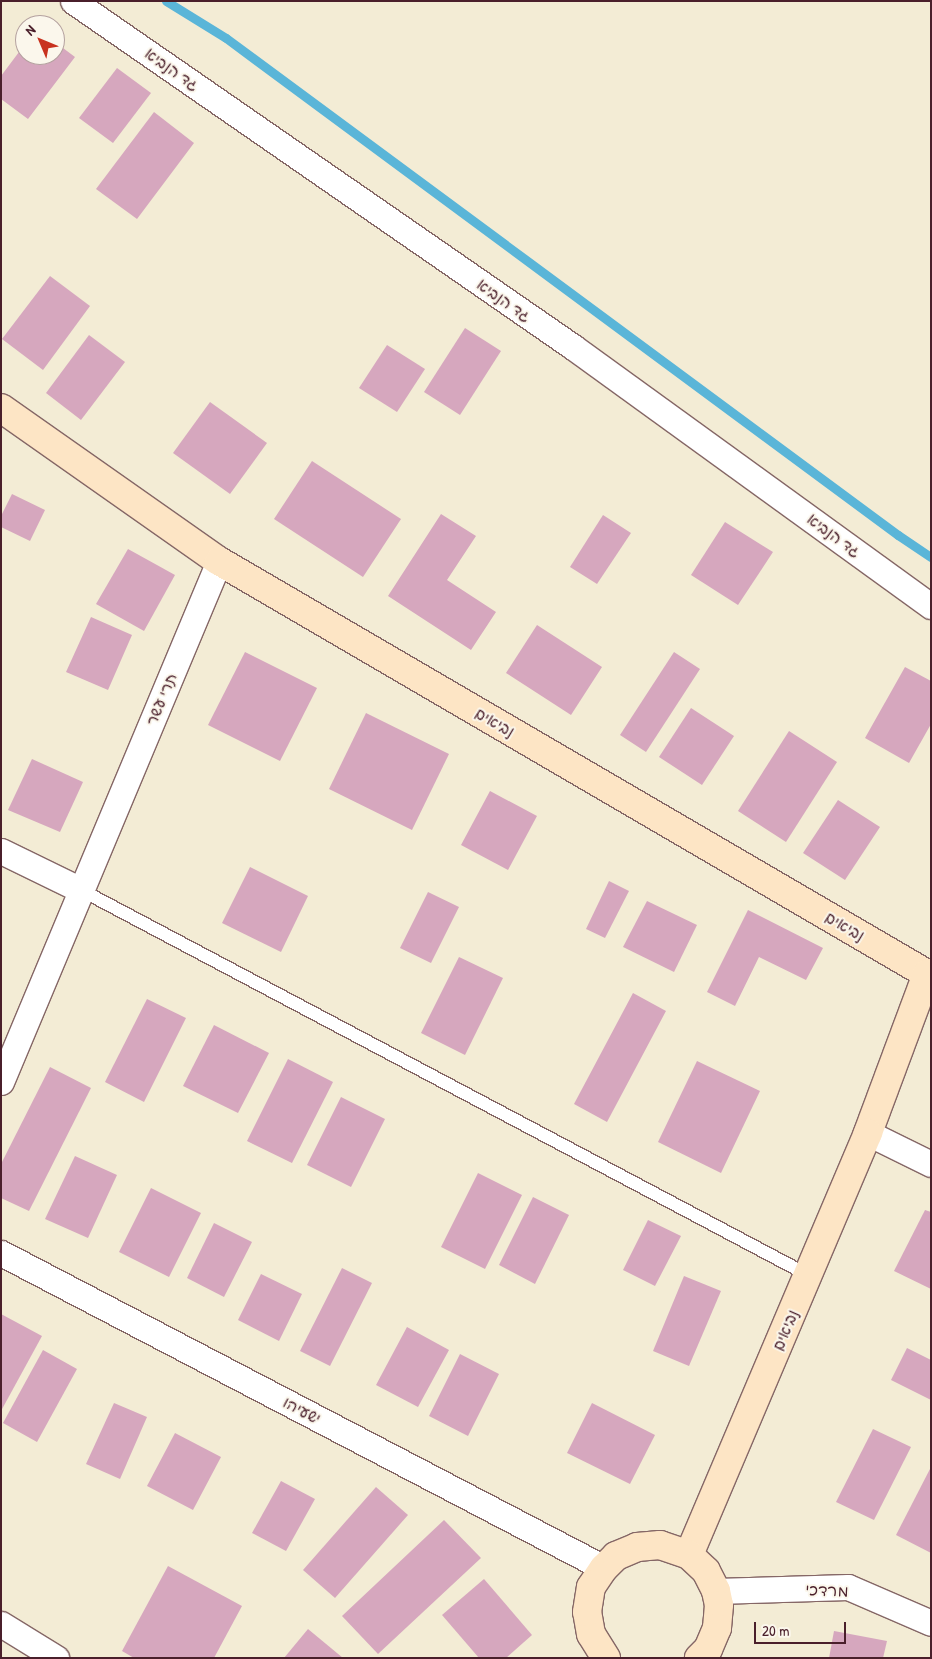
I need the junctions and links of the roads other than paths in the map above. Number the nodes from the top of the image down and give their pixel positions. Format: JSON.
{"nodes":[{"id":1,"x":73,"y":1,"type":"edge"},
{"id":2,"x":1,"y":408,"type":"edge"},
{"id":3,"x":219,"y":561,"type":"junction"},
{"id":4,"x":931,"y":606,"type":"edge"},
{"id":5,"x":1,"y":851,"type":"edge"},
{"id":6,"x":81,"y":890,"type":"junction"},
{"id":7,"x":929,"y":970,"type":"edge"},
{"id":8,"x":1,"y":1082,"type":"edge"},
{"id":9,"x":868,"y":1133,"type":"junction"},
{"id":10,"x":931,"y":1164,"type":"edge"},
{"id":11,"x":1,"y":1254,"type":"edge"},
{"id":12,"x":808,"y":1275,"type":"junction"},
{"id":13,"x":689,"y":1555,"type":"junction"},
{"id":14,"x":604,"y":1568,"type":"junction"},
{"id":15,"x":716,"y":1591,"type":"junction"},
{"id":16,"x":931,"y":1623,"type":"edge"},
{"id":17,"x":1,"y":1624,"type":"edge"},
{"id":18,"x":56,"y":1658,"type":"edge"},
{"id":19,"x":606,"y":1658,"type":"edge"},
{"id":20,"x":699,"y":1658,"type":"edge"}],
"edges":[{"from":1,"to":4,"type":"street","name":"גד הנביא"},
{"from":2,"to":3,"type":"street"},
{"from":3,"to":6,"type":"street","name":"תרי עשר"},
{"from":3,"to":7,"type":"street","name":"נביאים"},
{"from":5,"to":6,"type":"street"},
{"from":6,"to":8,"type":"street","name":"תרי עשר"},
{"from":6,"to":12,"type":"lane"},
{"from":7,"to":9,"type":"street","name":"נביאים"},
{"from":9,"to":10,"type":"street"},
{"from":9,"to":12,"type":"street","name":"נביאים"},
{"from":11,"to":14,"type":"street","name":"ישעיהו"},
{"from":12,"to":13,"type":"street","name":"נביאים"},
{"from":13,"to":14,"type":"street"},
{"from":13,"to":15,"type":"street"},
{"from":14,"to":19,"type":"street"},
{"from":15,"to":16,"type":"street","name":"מרדכי"},
{"from":15,"to":20,"type":"street"},
{"from":17,"to":18,"type":"street"}]}
